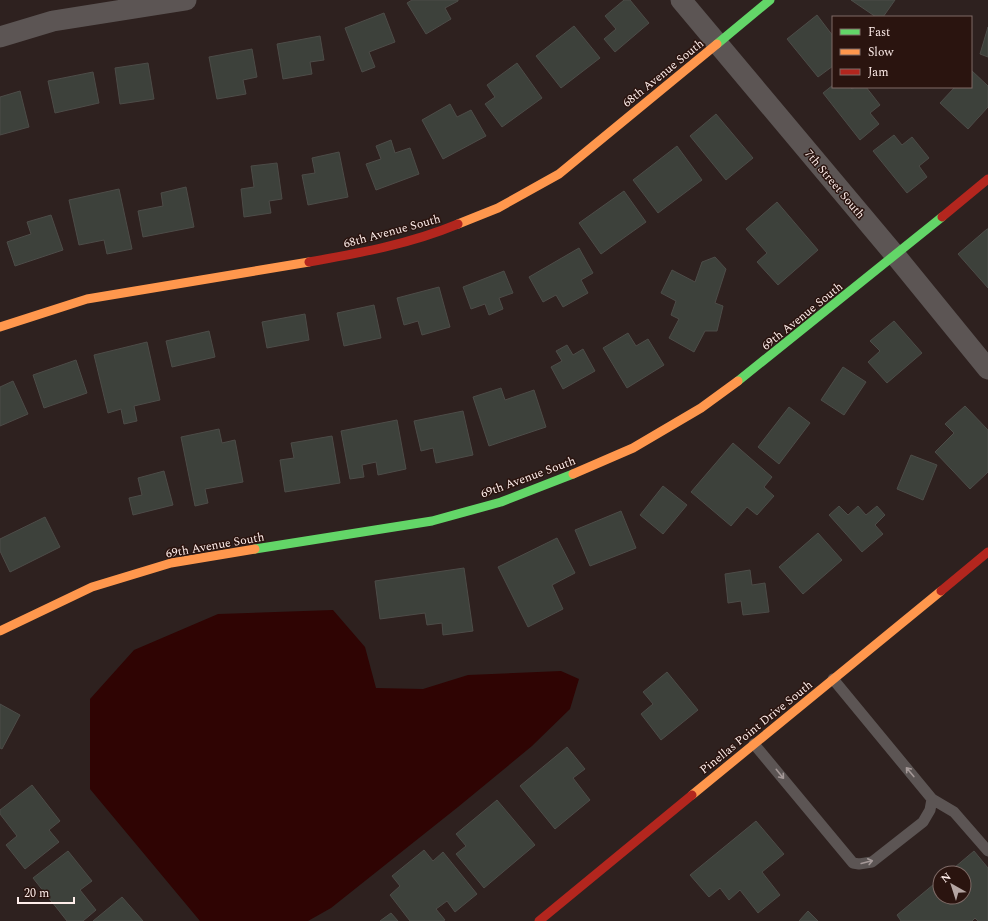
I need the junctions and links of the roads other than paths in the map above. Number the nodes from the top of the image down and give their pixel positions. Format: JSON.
{"nodes":[{"id":1,"x":186,"y":0,"type":"edge"},
{"id":2,"x":682,"y":0,"type":"edge"},
{"id":3,"x":770,"y":0,"type":"edge"},
{"id":4,"x":154,"y":3,"type":"edge"},
{"id":5,"x":0,"y":37,"type":"edge"},
{"id":6,"x":717,"y":44,"type":"junction"},
{"id":7,"x":988,"y":179,"type":"edge"},
{"id":8,"x":895,"y":255,"type":"junction"},
{"id":9,"x":0,"y":327,"type":"edge"},
{"id":10,"x":988,"y":369,"type":"edge"},
{"id":11,"x":988,"y":552,"type":"edge"},
{"id":12,"x":0,"y":631,"type":"edge"},
{"id":13,"x":833,"y":680,"type":"junction"},
{"id":14,"x":754,"y":744,"type":"junction"},
{"id":15,"x":932,"y":799,"type":"junction"},
{"id":16,"x":988,"y":852,"type":"edge"},
{"id":17,"x":539,"y":921,"type":"edge"}],
"edges":[{"from":1,"to":4,"type":"street"},
{"from":2,"to":6,"type":"street","name":"7th Street South"},
{"from":3,"to":6,"type":"street","name":"68th Avenue South"},
{"from":4,"to":5,"type":"street"},
{"from":6,"to":8,"type":"street","name":"7th Street South"},
{"from":6,"to":9,"type":"street","name":"68th Avenue South"},
{"from":7,"to":8,"type":"street","name":"69th Avenue South"},
{"from":8,"to":10,"type":"street","name":"7th Street South"},
{"from":8,"to":12,"type":"street","name":"69th Avenue South"},
{"from":11,"to":13,"type":"street","name":"Pinellas Point Drive South"},
{"from":13,"to":14,"type":"street","name":"Pinellas Point Drive South"},
{"from":15,"to":13,"type":"lane","one_way":true},
{"from":14,"to":15,"type":"lane","one_way":true},
{"from":14,"to":17,"type":"street","name":"Pinellas Point Drive South"},
{"from":15,"to":16,"type":"lane"}]}
